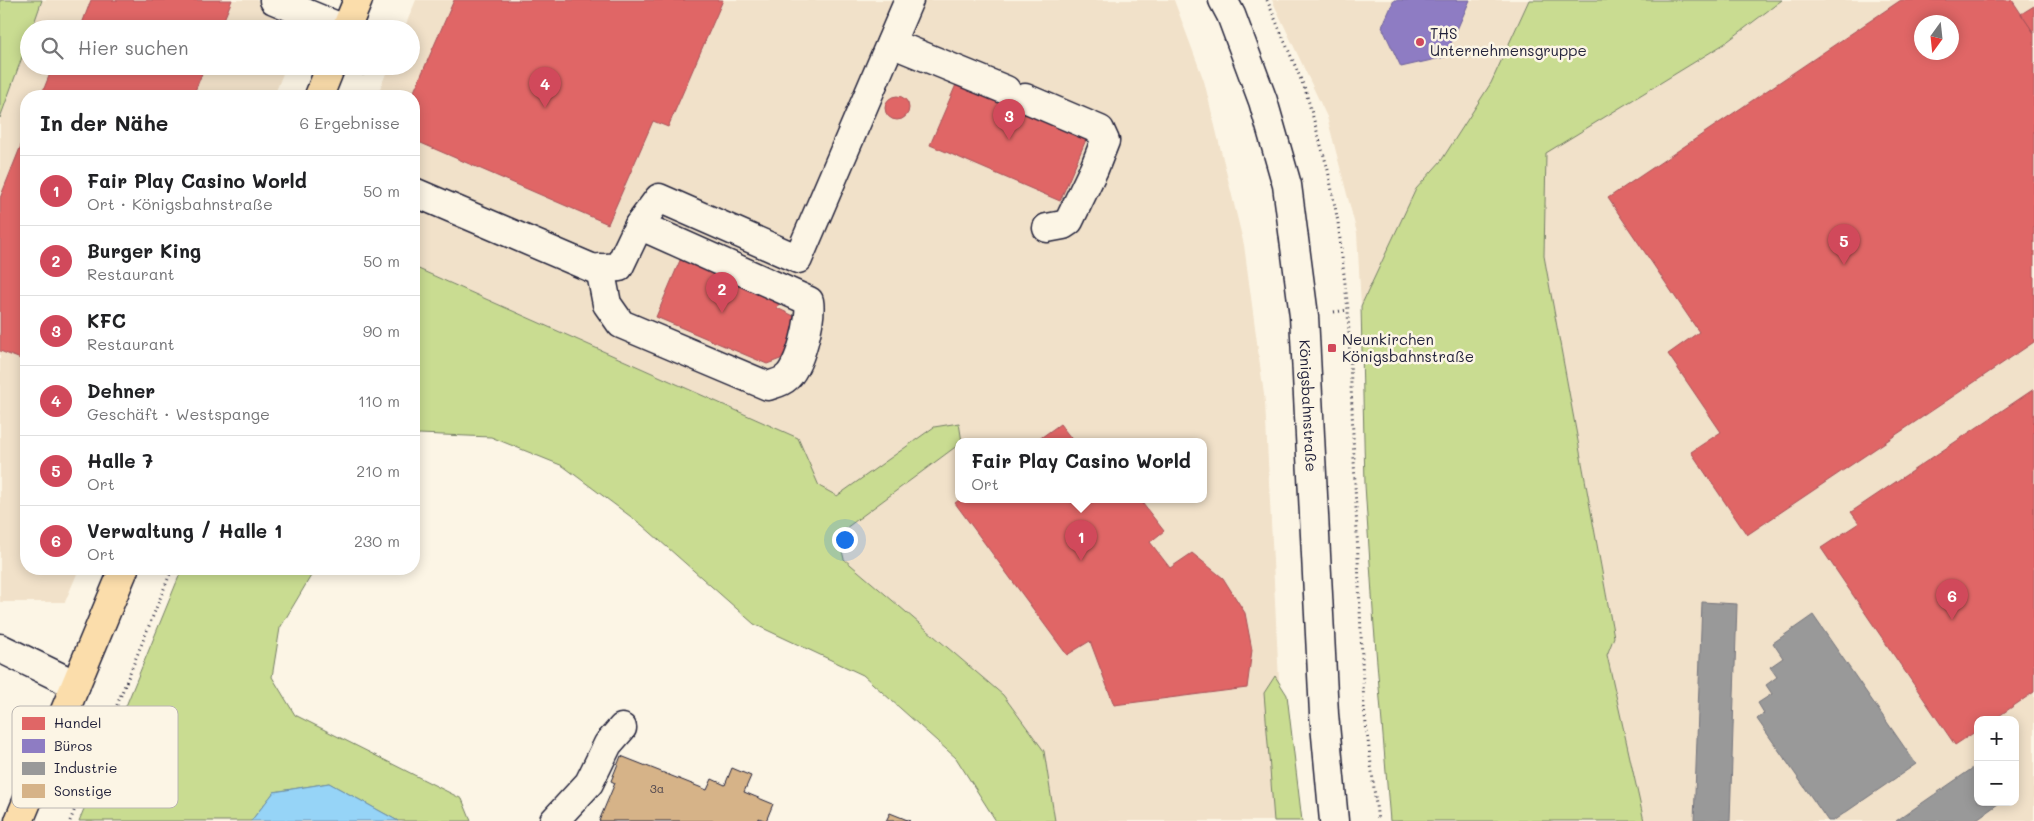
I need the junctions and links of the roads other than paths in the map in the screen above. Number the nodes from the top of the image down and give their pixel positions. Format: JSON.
{"nodes":[{"id":1,"x":274,"y":0,"type":"edge"},
{"id":2,"x":358,"y":0,"type":"edge"},
{"id":3,"x":909,"y":0,"type":"edge"},
{"id":4,"x":1223,"y":0,"type":"edge"},
{"id":5,"x":323,"y":20,"type":"edge"},
{"id":6,"x":349,"y":20,"type":"edge"},
{"id":7,"x":891,"y":43,"type":"junction"},
{"id":8,"x":327,"y":75,"type":"edge"},
{"id":9,"x":321,"y":90,"type":"edge"},
{"id":10,"x":420,"y":195,"type":"edge"},
{"id":11,"x":639,"y":225,"type":"junction"},
{"id":12,"x":1047,"y":228,"type":"dead end"},
{"id":13,"x":600,"y":268,"type":"junction"},
{"id":14,"x":122,"y":575,"type":"edge"},
{"id":15,"x":0,"y":648,"type":"edge"},
{"id":16,"x":76,"y":685,"type":"junction"},
{"id":17,"x":67,"y":706,"type":"edge"},
{"id":18,"x":622,"y":728,"type":"dead end"},
{"id":19,"x":25,"y":808,"type":"edge"},
{"id":20,"x":20,"y":821,"type":"edge"},
{"id":21,"x":554,"y":821,"type":"edge"},
{"id":22,"x":1334,"y":821,"type":"edge"}],
"edges":[{"from":1,"to":5,"type":"street"},
{"from":2,"to":6,"type":"main road"},
{"from":3,"to":7,"type":"street"},
{"from":4,"to":22,"type":"street","name":"Königsbahnstraße"},
{"from":7,"to":11,"type":"street"},
{"from":7,"to":12,"type":"street"},
{"from":8,"to":9,"type":"main road"},
{"from":10,"to":13,"type":"street"},
{"from":11,"to":13,"type":"street"},
{"from":11,"to":13,"type":"street"},
{"from":14,"to":16,"type":"main road"},
{"from":15,"to":16,"type":"street"},
{"from":16,"to":17,"type":"main road"},
{"from":18,"to":21,"type":"street"},
{"from":19,"to":20,"type":"main road"}]}
